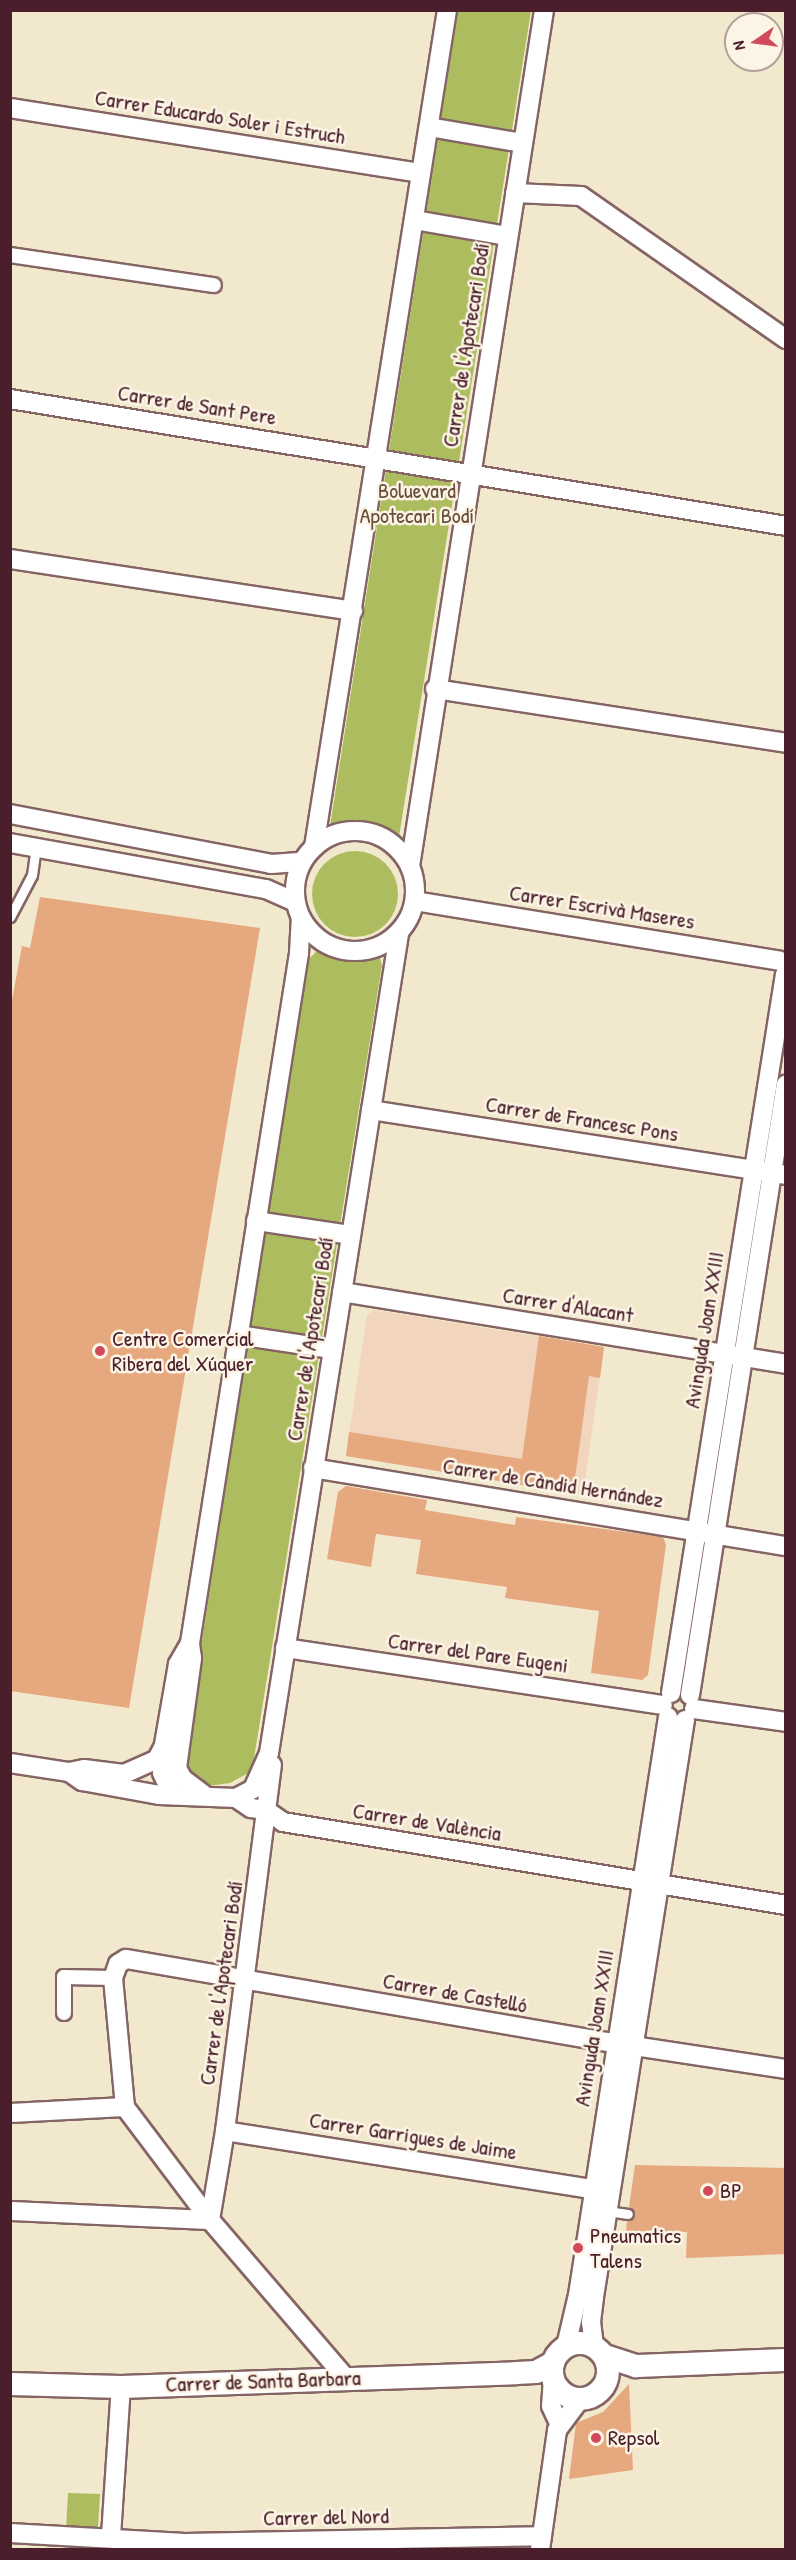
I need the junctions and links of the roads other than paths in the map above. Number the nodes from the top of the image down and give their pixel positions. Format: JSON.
{"nodes":[{"id":1,"x":447,"y":10,"type":"edge"},
{"id":2,"x":544,"y":10,"type":"edge"},
{"id":3,"x":10,"y":108,"type":"edge"},
{"id":4,"x":429,"y":127,"type":"junction"},
{"id":5,"x":523,"y":142,"type":"junction"},
{"id":6,"x":422,"y":173,"type":"junction"},
{"id":7,"x":515,"y":193,"type":"junction"},
{"id":8,"x":414,"y":220,"type":"junction"},
{"id":9,"x":508,"y":236,"type":"junction"},
{"id":10,"x":10,"y":255,"type":"edge"},
{"id":11,"x":214,"y":285,"type":"dead end"},
{"id":12,"x":786,"y":339,"type":"edge"},
{"id":13,"x":10,"y":399,"type":"edge"},
{"id":14,"x":377,"y":457,"type":"junction"},
{"id":15,"x":470,"y":472,"type":"junction"},
{"id":16,"x":786,"y":526,"type":"edge"},
{"id":17,"x":10,"y":559,"type":"edge"},
{"id":18,"x":353,"y":611,"type":"junction"},
{"id":19,"x":435,"y":689,"type":"junction"},
{"id":20,"x":786,"y":743,"type":"edge"},
{"id":21,"x":10,"y":814,"type":"edge"},
{"id":22,"x":10,"y":843,"type":"edge"},
{"id":23,"x":36,"y":847,"type":"junction"},
{"id":24,"x":314,"y":847,"type":"junction"},
{"id":25,"x":302,"y":862,"type":"junction"},
{"id":26,"x":410,"y":866,"type":"junction"},
{"id":27,"x":415,"y":901,"type":"junction"},
{"id":28,"x":298,"y":910,"type":"junction"},
{"id":29,"x":10,"y":917,"type":"edge"},
{"id":30,"x":399,"y":934,"type":"junction"},
{"id":31,"x":784,"y":965,"type":"edge"},
{"id":32,"x":786,"y":1084,"type":"edge"},
{"id":33,"x":371,"y":1110,"type":"junction"},
{"id":34,"x":770,"y":1173,"type":"edge"},
{"id":35,"x":256,"y":1221,"type":"junction"},
{"id":36,"x":351,"y":1236,"type":"junction"},
{"id":37,"x":342,"y":1292,"type":"junction"},
{"id":38,"x":238,"y":1335,"type":"junction"},
{"id":39,"x":332,"y":1349,"type":"junction"},
{"id":40,"x":734,"y":1356,"type":"junction"},
{"id":41,"x":786,"y":1364,"type":"edge"},
{"id":42,"x":313,"y":1468,"type":"junction"},
{"id":43,"x":706,"y":1533,"type":"junction"},
{"id":44,"x":786,"y":1546,"type":"edge"},
{"id":45,"x":190,"y":1643,"type":"junction"},
{"id":46,"x":285,"y":1648,"type":"junction"},
{"id":47,"x":679,"y":1706,"type":"junction"},
{"id":48,"x":786,"y":1722,"type":"edge"},
{"id":49,"x":160,"y":1753,"type":"junction"},
{"id":50,"x":269,"y":1753,"type":"junction"},
{"id":51,"x":10,"y":1763,"type":"edge"},
{"id":52,"x":69,"y":1772,"type":"junction"},
{"id":53,"x":203,"y":1794,"type":"junction"},
{"id":54,"x":172,"y":1795,"type":"junction"},
{"id":55,"x":236,"y":1798,"type":"junction"},
{"id":56,"x":266,"y":1810,"type":"junction"},
{"id":57,"x":651,"y":1883,"type":"junction"},
{"id":58,"x":786,"y":1905,"type":"edge"},
{"id":59,"x":115,"y":1971,"type":"junction"},
{"id":60,"x":245,"y":1982,"type":"junction"},
{"id":61,"x":64,"y":2013,"type":"dead end"},
{"id":62,"x":625,"y":2045,"type":"junction"},
{"id":63,"x":786,"y":2069,"type":"edge"},
{"id":64,"x":125,"y":2107,"type":"junction"},
{"id":65,"x":10,"y":2113,"type":"edge"},
{"id":66,"x":225,"y":2131,"type":"junction"},
{"id":67,"x":593,"y":2189,"type":"junction"},
{"id":68,"x":599,"y":2210,"type":"junction"},
{"id":69,"x":10,"y":2211,"type":"edge"},
{"id":70,"x":628,"y":2214,"type":"dead end"},
{"id":71,"x":210,"y":2220,"type":"junction"},
{"id":72,"x":600,"y":2351,"type":"junction"},
{"id":73,"x":786,"y":2360,"type":"edge"},
{"id":74,"x":636,"y":2366,"type":"junction"},
{"id":75,"x":345,"y":2377,"type":"junction"},
{"id":76,"x":561,"y":2377,"type":"junction"},
{"id":77,"x":10,"y":2384,"type":"edge"},
{"id":78,"x":605,"y":2385,"type":"junction"},
{"id":79,"x":121,"y":2387,"type":"junction"},
{"id":80,"x":559,"y":2423,"type":"junction"},
{"id":81,"x":10,"y":2533,"type":"edge"},
{"id":82,"x":111,"y":2536,"type":"junction"},
{"id":83,"x":34,"y":2542,"type":"edge"},
{"id":84,"x":541,"y":2543,"type":"edge"},
{"id":85,"x":184,"y":2546,"type":"edge"}],
"edges":[{"from":1,"to":4,"type":"street"},
{"from":2,"to":5,"type":"street","name":"Carrer de l'Apotecari Bodí"},
{"from":3,"to":6,"type":"street","name":"Carrer Educardo Soler i Estruch"},
{"from":4,"to":5,"type":"street"},
{"from":4,"to":6,"type":"street"},
{"from":5,"to":7,"type":"street","name":"Carrer de l'Apotecari Bodí"},
{"from":6,"to":8,"type":"street"},
{"from":7,"to":9,"type":"street","name":"Carrer de l'Apotecari Bodí"},
{"from":7,"to":12,"type":"street"},
{"from":8,"to":9,"type":"street"},
{"from":8,"to":14,"type":"street"},
{"from":9,"to":15,"type":"street","name":"Carrer de l'Apotecari Bodí"},
{"from":10,"to":11,"type":"street"},
{"from":13,"to":14,"type":"street","name":"Carrer de Sant Pere"},
{"from":14,"to":15,"type":"street","name":"Carrer de Sant Pere"},
{"from":14,"to":18,"type":"street"},
{"from":15,"to":16,"type":"street"},
{"from":15,"to":19,"type":"street","name":"Carrer de l'Apotecari Bodí"},
{"from":17,"to":18,"type":"street"},
{"from":18,"to":24,"type":"street"},
{"from":19,"to":20,"type":"street"},
{"from":19,"to":26,"type":"street","name":"Carrer de l'Apotecari Bodí"},
{"from":21,"to":25,"type":"street"},
{"from":22,"to":23,"type":"street"},
{"from":23,"to":28,"type":"street"},
{"from":23,"to":29,"type":"lane"},
{"from":24,"to":25,"type":"street"},
{"from":24,"to":26,"type":"street"},
{"from":25,"to":28,"type":"street"},
{"from":26,"to":27,"type":"street"},
{"from":27,"to":30,"type":"street"},
{"from":27,"to":31,"type":"street","name":"Carrer Escrivà Maseres"},
{"from":28,"to":30,"type":"street"},
{"from":28,"to":35,"type":"street"},
{"from":30,"to":33,"type":"street","name":"Carrer de l'Apotecari Bodí"},
{"from":31,"to":34,"type":"street","name":"Avinguda Joan XXIII"},
{"from":32,"to":34,"type":"street","name":"Avinguda Joan XXIII"},
{"from":33,"to":34,"type":"street","name":"Carrer de Francesc Pons"},
{"from":33,"to":36,"type":"street","name":"Carrer de l'Apotecari Bodí"},
{"from":34,"to":40,"type":"street","name":"Avinguda Joan XXIII"},
{"from":35,"to":36,"type":"street"},
{"from":35,"to":38,"type":"street"},
{"from":36,"to":37,"type":"street","name":"Carrer de l'Apotecari Bodí"},
{"from":37,"to":39,"type":"street","name":"Carrer de l'Apotecari Bodí"},
{"from":37,"to":40,"type":"street","name":"Carrer d'Alacant"},
{"from":38,"to":39,"type":"street"},
{"from":38,"to":45,"type":"street"},
{"from":39,"to":42,"type":"street","name":"Carrer de l'Apotecari Bodí"},
{"from":40,"to":41,"type":"street","name":"Carrer d'Alacant"},
{"from":40,"to":43,"type":"street","name":"Avinguda Joan XXIII"},
{"from":42,"to":43,"type":"street","name":"Carrer de Càndid Hernández"},
{"from":42,"to":46,"type":"street","name":"Carrer de l'Apotecari Bodí"},
{"from":43,"to":44,"type":"street","name":"Carrer de Càndid Hernández"},
{"from":43,"to":47,"type":"street","name":"Avinguda Joan XXIII"},
{"from":45,"to":49,"type":"street"},
{"from":45,"to":53,"type":"street"},
{"from":46,"to":47,"type":"street","name":"Carrer del Pare Eugeni"},
{"from":46,"to":50,"type":"street","name":"Carrer de l'Apotecari Bodí"},
{"from":47,"to":48,"type":"street","name":"Carrer del Pare Eugeni"},
{"from":47,"to":57,"type":"street","name":"Avinguda Joan XXIII"},
{"from":49,"to":52,"type":"street"},
{"from":49,"to":54,"type":"street"},
{"from":50,"to":55,"type":"street","name":"Carrer de l'Apotecari Bodí"},
{"from":50,"to":56,"type":"street","name":"Carrer de l'Apotecari Bodí"},
{"from":51,"to":52,"type":"street"},
{"from":52,"to":54,"type":"street","name":"Carrer de València"},
{"from":53,"to":54,"type":"street","name":"Carrer de València"},
{"from":53,"to":55,"type":"street","name":"Carrer de València"},
{"from":55,"to":56,"type":"street","name":"Carrer de València"},
{"from":56,"to":57,"type":"street","name":"Carrer de València"},
{"from":56,"to":60,"type":"street","name":"Carrer de l'Apotecari Bodí"},
{"from":57,"to":58,"type":"street","name":"Carrer de València"},
{"from":57,"to":62,"type":"street","name":"Avinguda Joan XXIII"},
{"from":59,"to":60,"type":"street","name":"Carrer de Castelló"},
{"from":59,"to":61,"type":"street"},
{"from":59,"to":64,"type":"street"},
{"from":60,"to":62,"type":"street","name":"Carrer de Castelló"},
{"from":60,"to":66,"type":"street","name":"Carrer de l'Apotecari Bodí"},
{"from":62,"to":63,"type":"street","name":"Carrer de Castelló"},
{"from":62,"to":67,"type":"street","name":"Avinguda Joan XXIII"},
{"from":62,"to":68,"type":"street","name":"Avinguda Joan XXIII"},
{"from":64,"to":65,"type":"street"},
{"from":64,"to":71,"type":"street"},
{"from":66,"to":67,"type":"street","name":"Carrer Garrigues de Jaime"},
{"from":66,"to":71,"type":"street","name":"Carrer de l'Apotecari Bodí"},
{"from":67,"to":68,"type":"street","name":"Avinguda Joan XXIII"},
{"from":68,"to":70,"type":"lane"},
{"from":68,"to":72,"type":"street","name":"Avinguda Joan XXIII"},
{"from":68,"to":76,"type":"street","name":"Avinguda Joan XXIII"},
{"from":69,"to":71,"type":"street"},
{"from":71,"to":75,"type":"street"},
{"from":72,"to":74,"type":"street"},
{"from":72,"to":76,"type":"street"},
{"from":72,"to":78,"type":"street"},
{"from":73,"to":74,"type":"street"},
{"from":74,"to":78,"type":"street"},
{"from":75,"to":76,"type":"street","name":"Carrer de Santa Barbara"},
{"from":75,"to":79,"type":"street","name":"Carrer de Santa Barbara"},
{"from":76,"to":78,"type":"street"},
{"from":76,"to":80,"type":"street"},
{"from":76,"to":80,"type":"street"},
{"from":77,"to":79,"type":"street","name":"Carrer de Santa Barbara"},
{"from":79,"to":82,"type":"street"},
{"from":80,"to":84,"type":"street"},
{"from":81,"to":83,"type":"street","name":"Carrer del Nord"},
{"from":82,"to":83,"type":"street","name":"Carrer del Nord"},
{"from":82,"to":85,"type":"street","name":"Carrer del Nord"},
{"from":84,"to":85,"type":"street","name":"Carrer del Nord"}]}
